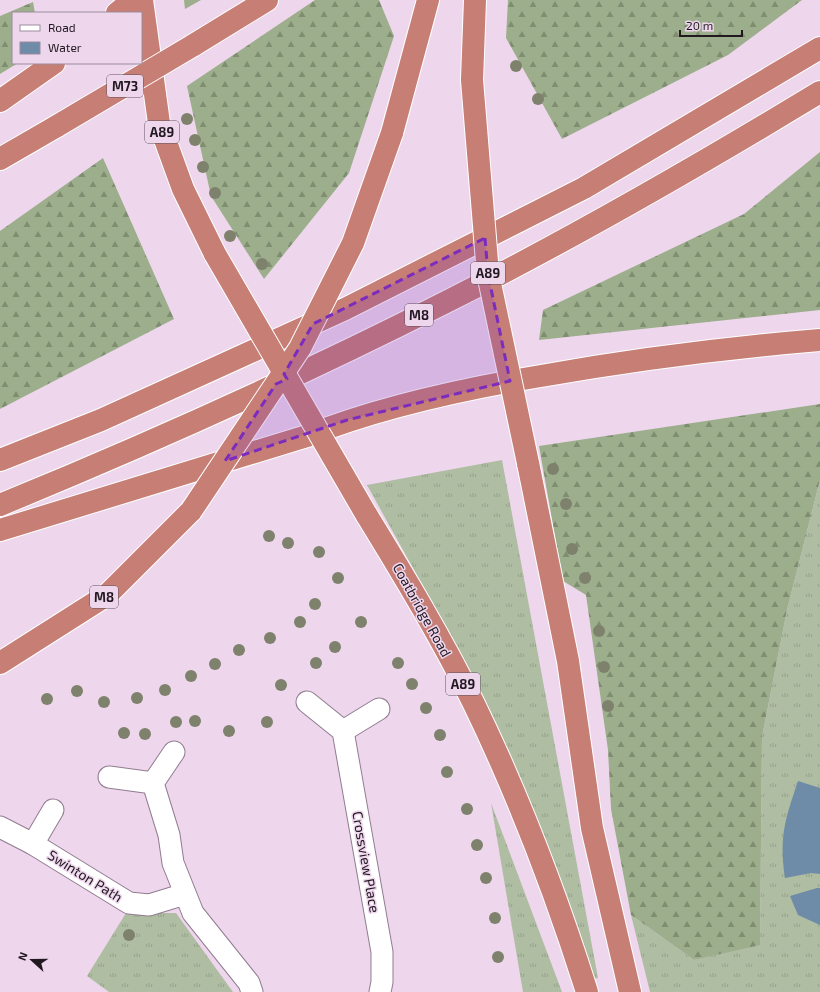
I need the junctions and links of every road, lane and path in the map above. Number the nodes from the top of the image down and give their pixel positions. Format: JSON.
{"nodes":[{"id":1,"x":133,"y":0,"type":"edge"},
{"id":2,"x":142,"y":0,"type":"edge"},
{"id":3,"x":267,"y":0,"type":"edge"},
{"id":4,"x":428,"y":0,"type":"edge"},
{"id":5,"x":475,"y":0,"type":"edge"},
{"id":6,"x":119,"y":12,"type":"edge"},
{"id":7,"x":820,"y":48,"type":"edge"},
{"id":8,"x":53,"y":64,"type":"edge"},
{"id":9,"x":820,"y":92,"type":"edge"},
{"id":10,"x":0,"y":101,"type":"edge"},
{"id":11,"x":0,"y":159,"type":"edge"},
{"id":12,"x":820,"y":340,"type":"edge"},
{"id":13,"x":0,"y":460,"type":"edge"},
{"id":14,"x":0,"y":505,"type":"edge"},
{"id":15,"x":0,"y":530,"type":"edge"},
{"id":16,"x":0,"y":663,"type":"edge"},
{"id":17,"x":307,"y":702,"type":"dead end"},
{"id":18,"x":379,"y":709,"type":"dead end"},
{"id":19,"x":343,"y":732,"type":"junction"},
{"id":20,"x":174,"y":752,"type":"dead end"},
{"id":21,"x":109,"y":777,"type":"dead end"},
{"id":22,"x":153,"y":783,"type":"junction"},
{"id":23,"x":53,"y":810,"type":"dead end"},
{"id":24,"x":0,"y":827,"type":"edge"},
{"id":25,"x":33,"y":844,"type":"junction"},
{"id":26,"x":185,"y":894,"type":"junction"},
{"id":27,"x":252,"y":992,"type":"edge"},
{"id":28,"x":380,"y":992,"type":"edge"},
{"id":29,"x":587,"y":992,"type":"edge"},
{"id":30,"x":630,"y":992,"type":"edge"}],
"edges":[{"from":1,"to":6,"type":"highway"},
{"from":2,"to":29,"type":"highway","name":"Coatbridge Road","number":"A89","bridge":true},
{"from":3,"to":11,"type":"highway","number":"M73","bridge":true},
{"from":4,"to":16,"type":"highway","number":"M8","bridge":true},
{"from":5,"to":30,"type":"highway","number":"A89","bridge":true},
{"from":7,"to":13,"type":"highway"},
{"from":8,"to":10,"type":"highway"},
{"from":9,"to":14,"type":"highway","number":"M8"},
{"from":12,"to":15,"type":"highway"},
{"from":17,"to":19,"type":"street"},
{"from":18,"to":19,"type":"street"},
{"from":19,"to":28,"type":"street","name":"Crossview Place"},
{"from":20,"to":22,"type":"street"},
{"from":21,"to":22,"type":"street"},
{"from":22,"to":26,"type":"street"},
{"from":23,"to":25,"type":"street","name":"Swinton Path"},
{"from":24,"to":25,"type":"street","name":"Swinton Path"},
{"from":25,"to":26,"type":"street","name":"Swinton Path"},
{"from":26,"to":27,"type":"street"}]}
